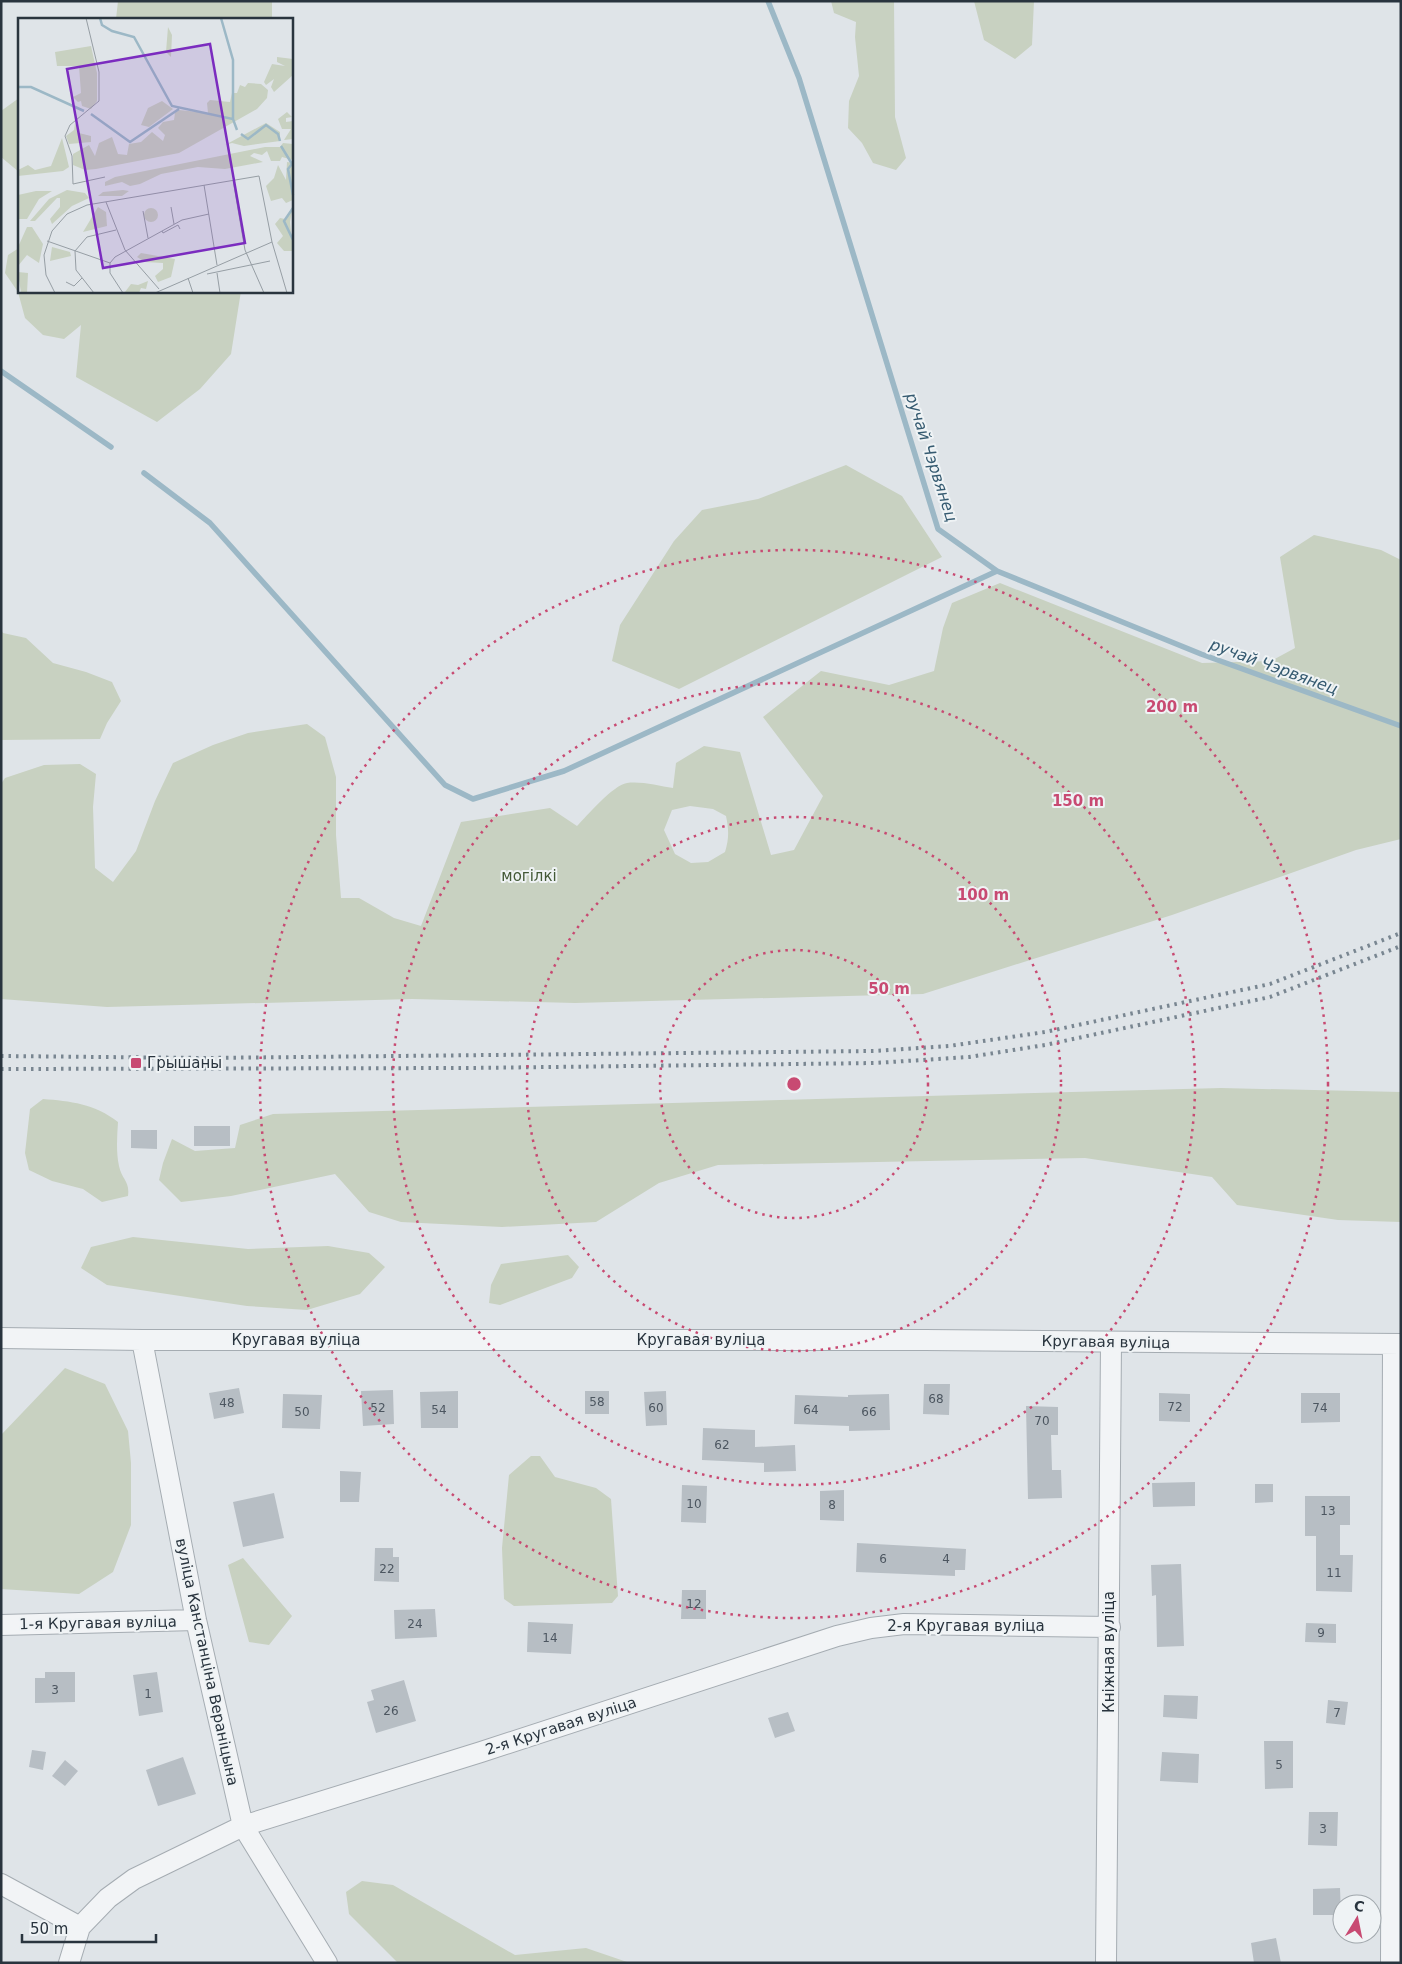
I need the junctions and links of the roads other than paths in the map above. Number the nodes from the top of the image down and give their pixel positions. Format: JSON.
{"nodes":[{"id":1,"x":1,"y":1338,"type":"edge"},
{"id":2,"x":142,"y":1340,"type":"junction"},
{"id":3,"x":1111,"y":1342,"type":"junction"},
{"id":4,"x":1397,"y":1344,"type":"edge"},
{"id":5,"x":196,"y":1620,"type":"junction"},
{"id":6,"x":1,"y":1625,"type":"edge"},
{"id":7,"x":1110,"y":1627,"type":"junction"},
{"id":8,"x":243,"y":1826,"type":"junction"},
{"id":9,"x":1,"y":1884,"type":"edge"},
{"id":10,"x":80,"y":1927,"type":"junction"},
{"id":11,"x":69,"y":1963,"type":"edge"},
{"id":12,"x":327,"y":1963,"type":"edge"},
{"id":13,"x":1106,"y":1963,"type":"edge"},
{"id":14,"x":1391,"y":1963,"type":"edge"}],
"edges":[{"from":1,"to":2,"type":"street","name":"Кругавая вуліца"},
{"from":2,"to":3,"type":"street","name":"Кругавая вуліца"},
{"from":2,"to":5,"type":"street","name":"вуліца Канстанціна Вераніцына"},
{"from":3,"to":4,"type":"street","name":"Кругавая вуліца"},
{"from":3,"to":7,"type":"street","name":"Кніжная вуліца"},
{"from":4,"to":14,"type":"street"},
{"from":5,"to":6,"type":"street","name":"1-я Кругавая вуліца"},
{"from":5,"to":8,"type":"street","name":"вуліца Канстанціна Вераніцына"},
{"from":7,"to":8,"type":"street","name":"2-я Кругавая вуліца"},
{"from":7,"to":13,"type":"street","name":"Кніжная вуліца"},
{"from":8,"to":10,"type":"street","name":"2-я Кругавая вуліца"},
{"from":8,"to":12,"type":"street","name":"вуліца Канстанціна Вераніцына"},
{"from":9,"to":10,"type":"street"},
{"from":10,"to":11,"type":"street","name":"2-я Кругавая вуліца"}]}
